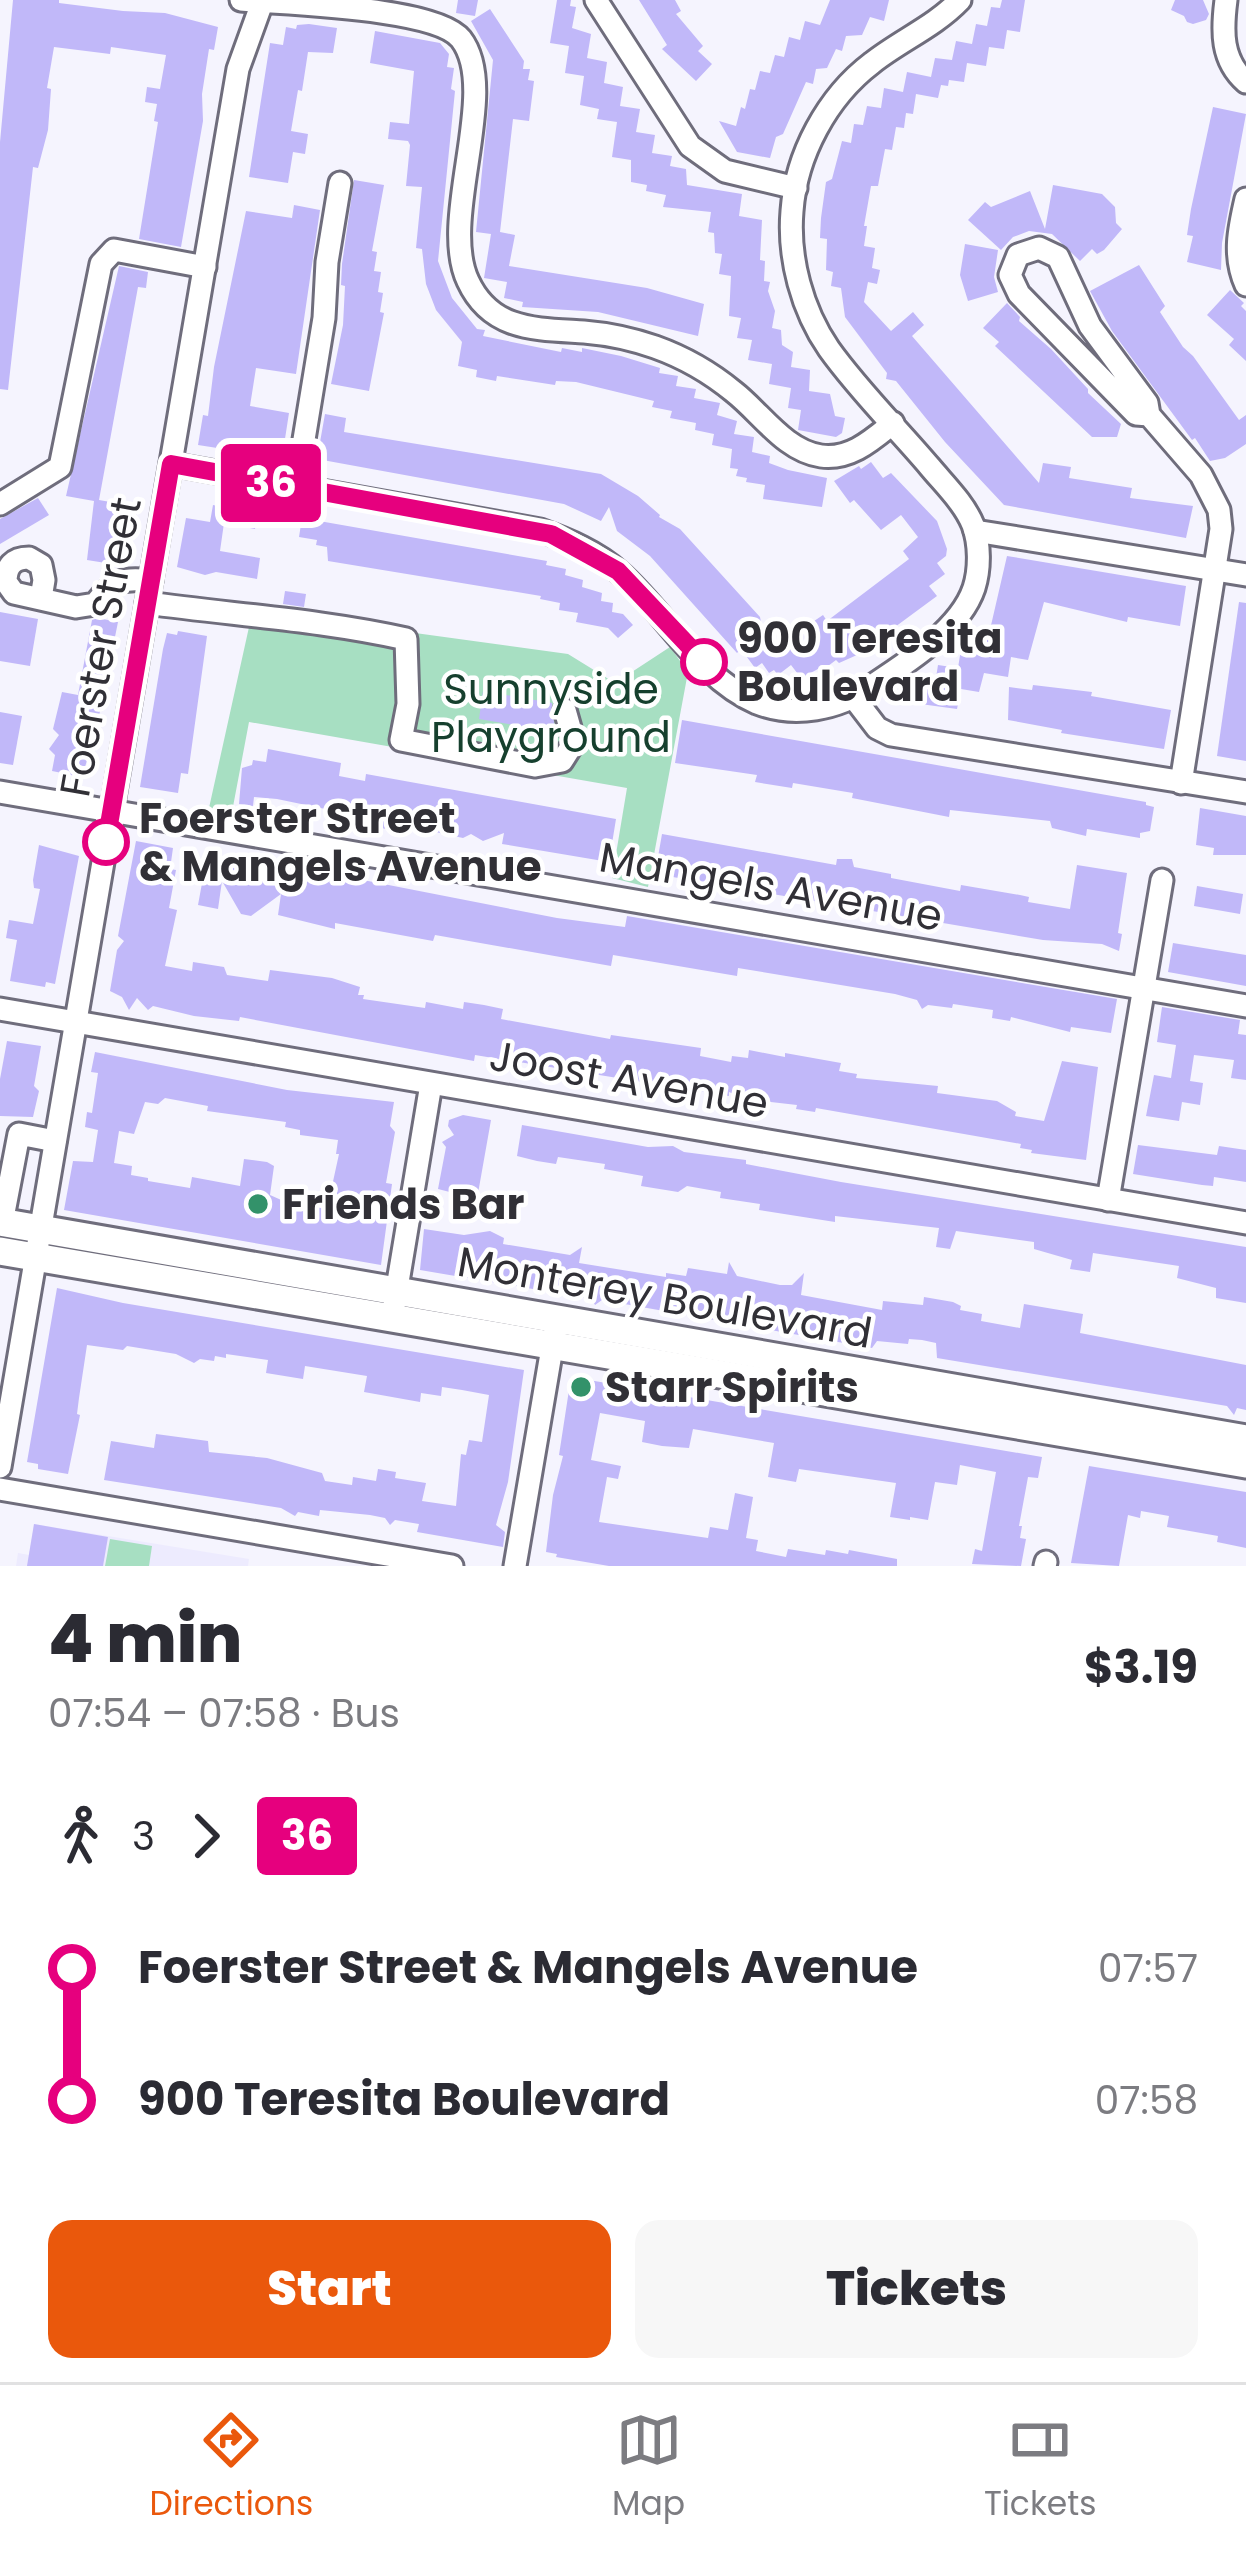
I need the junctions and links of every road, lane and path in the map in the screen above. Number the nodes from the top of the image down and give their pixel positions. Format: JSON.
{"nodes":[{"id":1,"x":596,"y":0,"type":"edge"},
{"id":2,"x":961,"y":0,"type":"edge"},
{"id":3,"x":1226,"y":0,"type":"edge"},
{"id":4,"x":255,"y":1,"type":"edge"},
{"id":5,"x":1246,"y":82,"type":"edge"},
{"id":6,"x":340,"y":183,"type":"dead end"},
{"id":7,"x":796,"y":188,"type":"junction"},
{"id":8,"x":1246,"y":200,"type":"edge"},
{"id":9,"x":205,"y":267,"type":"junction"},
{"id":10,"x":1246,"y":285,"type":"edge"},
{"id":11,"x":1149,"y":416,"type":"junction"},
{"id":12,"x":893,"y":423,"type":"junction"},
{"id":13,"x":171,"y":464,"type":"junction"},
{"id":14,"x":296,"y":488,"type":"junction"},
{"id":15,"x":0,"y":504,"type":"edge"},
{"id":16,"x":975,"y":531,"type":"junction"},
{"id":17,"x":1216,"y":572,"type":"junction"},
{"id":18,"x":1246,"y":575,"type":"edge"},
{"id":19,"x":149,"y":592,"type":"junction"},
{"id":20,"x":41,"y":598,"type":"dead end"},
{"id":21,"x":854,"y":698,"type":"junction"},
{"id":22,"x":565,"y":710,"type":"dead end"},
{"id":23,"x":1180,"y":783,"type":"junction"},
{"id":24,"x":0,"y":792,"type":"edge"},
{"id":25,"x":1246,"y":793,"type":"edge"},
{"id":26,"x":112,"y":812,"type":"junction"},
{"id":27,"x":1162,"y":880,"type":"dead end"},
{"id":28,"x":1144,"y":988,"type":"junction"},
{"id":29,"x":1246,"y":1006,"type":"edge"},
{"id":30,"x":0,"y":1010,"type":"edge"},
{"id":31,"x":76,"y":1022,"type":"junction"},
{"id":32,"x":431,"y":1084,"type":"junction"},
{"id":33,"x":56,"y":1142,"type":"junction"},
{"id":34,"x":1108,"y":1200,"type":"junction"},
{"id":35,"x":1246,"y":1223,"type":"edge"},
{"id":36,"x":1,"y":1232,"type":"edge"},
{"id":37,"x":38,"y":1243,"type":"junction"},
{"id":38,"x":394,"y":1306,"type":"junction"},
{"id":39,"x":555,"y":1333,"type":"junction"},
{"id":40,"x":820,"y":1379,"type":"junction"},
{"id":41,"x":1246,"y":1439,"type":"edge"},
{"id":42,"x":1246,"y":1464,"type":"edge"},
{"id":43,"x":0,"y":1466,"type":"edge"},
{"id":44,"x":0,"y":1489,"type":"edge"},
{"id":45,"x":452,"y":1566,"type":"edge"},
{"id":46,"x":514,"y":1566,"type":"edge"}],
"edges":[{"from":1,"to":7,"type":"street"},
{"from":2,"to":7,"type":"street"},
{"from":3,"to":5,"type":"street"},
{"from":4,"to":9,"type":"street","name":"Foerster Street"},
{"from":4,"to":12,"type":"street"},
{"from":6,"to":14,"type":"street"},
{"from":7,"to":12,"type":"street"},
{"from":8,"to":10,"type":"street"},
{"from":9,"to":13,"type":"street","name":"Foerster Street"},
{"from":9,"to":15,"type":"street","name":"Foerster Street"},
{"from":11,"to":11,"type":"street"},
{"from":11,"to":17,"type":"street"},
{"from":12,"to":16,"type":"street"},
{"from":13,"to":14,"type":"street"},
{"from":13,"to":19,"type":"street","name":"Foerster Street"},
{"from":14,"to":21,"type":"street"},
{"from":16,"to":17,"type":"street"},
{"from":16,"to":21,"type":"street"},
{"from":17,"to":18,"type":"street"},
{"from":17,"to":23,"type":"street"},
{"from":19,"to":20,"type":"street"},
{"from":19,"to":22,"type":"street"},
{"from":19,"to":26,"type":"street","name":"Foerster Street"},
{"from":21,"to":23,"type":"street"},
{"from":23,"to":25,"type":"street"},
{"from":24,"to":26,"type":"street","name":"Mangels Avenue"},
{"from":26,"to":28,"type":"street","name":"Mangels Avenue"},
{"from":26,"to":31,"type":"street","name":"Foerster Street"},
{"from":27,"to":28,"type":"street"},
{"from":28,"to":29,"type":"street","name":"Mangels Avenue"},
{"from":28,"to":34,"type":"street"},
{"from":30,"to":31,"type":"street","name":"Joost Avenue"},
{"from":31,"to":32,"type":"street","name":"Joost Avenue"},
{"from":31,"to":33,"type":"street","name":"Foerster Street"},
{"from":32,"to":34,"type":"street","name":"Joost Avenue"},
{"from":32,"to":38,"type":"street"},
{"from":33,"to":36,"type":"street"},
{"from":33,"to":37,"type":"street","name":"Foerster Street"},
{"from":34,"to":35,"type":"street","name":"Joost Avenue"},
{"from":36,"to":37,"type":"main road","name":"Monterey Boulevard"},
{"from":37,"to":38,"type":"main road","name":"Monterey Boulevard"},
{"from":37,"to":43,"type":"street","name":"Foerster Street"},
{"from":38,"to":39,"type":"main road","name":"Monterey Boulevard"},
{"from":39,"to":40,"type":"main road","name":"Monterey Boulevard"},
{"from":39,"to":46,"type":"street"},
{"from":40,"to":41,"type":"main road","name":"Monterey Boulevard"},
{"from":40,"to":42,"type":"main road","name":"Monterey Boulevard"},
{"from":44,"to":45,"type":"street"}]}
